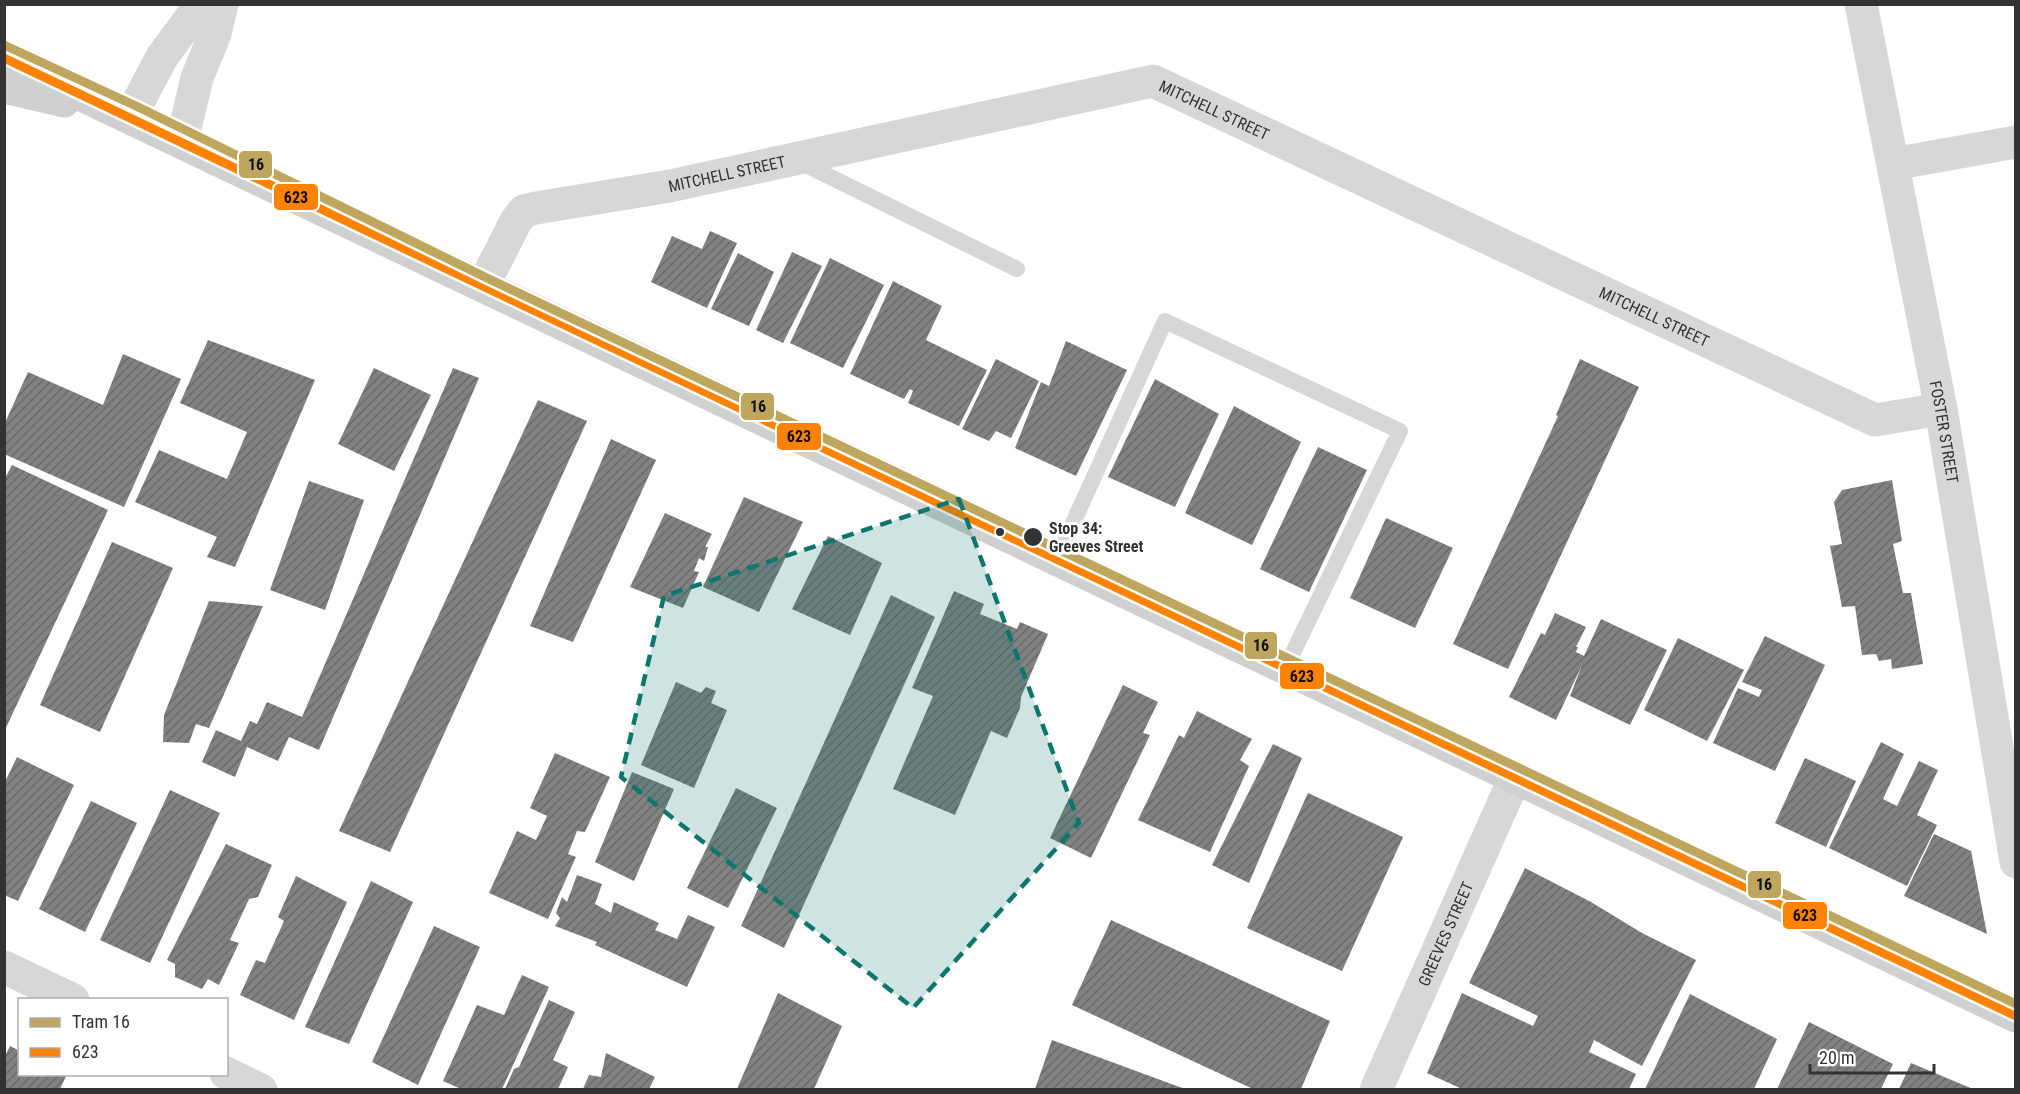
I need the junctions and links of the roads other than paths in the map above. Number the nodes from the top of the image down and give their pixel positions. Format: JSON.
{"nodes":[{"id":1,"x":201,"y":4,"type":"edge"},
{"id":2,"x":222,"y":4,"type":"edge"},
{"id":3,"x":1861,"y":4,"type":"edge"},
{"id":4,"x":4,"y":58,"type":"edge"},
{"id":5,"x":4,"y":87,"type":"edge"},
{"id":6,"x":127,"y":116,"type":"junction"},
{"id":7,"x":182,"y":141,"type":"junction"},
{"id":8,"x":2016,"y":142,"type":"edge"},
{"id":9,"x":794,"y":159,"type":"junction"},
{"id":10,"x":1893,"y":164,"type":"junction"},
{"id":11,"x":1017,"y":269,"type":"dead end"},
{"id":12,"x":483,"y":286,"type":"junction"},
{"id":13,"x":1941,"y":409,"type":"junction"},
{"id":14,"x":1057,"y":558,"type":"junction"},
{"id":15,"x":1286,"y":667,"type":"junction"},
{"id":16,"x":1515,"y":777,"type":"junction"},
{"id":17,"x":2016,"y":862,"type":"edge"},
{"id":18,"x":4,"y":967,"type":"edge"},
{"id":19,"x":71,"y":998,"type":"edge"},
{"id":20,"x":2014,"y":1007,"type":"edge"},
{"id":21,"x":228,"y":1074,"type":"edge"},
{"id":22,"x":261,"y":1089,"type":"edge"},
{"id":23,"x":1376,"y":1089,"type":"edge"}],
"edges":[{"from":1,"to":6,"type":"street"},
{"from":2,"to":7,"type":"street"},
{"from":3,"to":10,"type":"street","name":"FOSTER STREET"},
{"from":4,"to":6,"type":"main road"},
{"from":5,"to":6,"type":"main road"},
{"from":6,"to":7,"type":"main road"},
{"from":7,"to":12,"type":"main road"},
{"from":8,"to":10,"type":"street"},
{"from":9,"to":11,"type":"lane"},
{"from":9,"to":12,"type":"street","name":"MITCHELL STREET"},
{"from":9,"to":13,"type":"street","name":"MITCHELL STREET"},
{"from":10,"to":13,"type":"street","name":"FOSTER STREET"},
{"from":12,"to":14,"type":"main road"},
{"from":13,"to":17,"type":"street","name":"FOSTER STREET"},
{"from":14,"to":15,"type":"main road"},
{"from":14,"to":15,"type":"lane"},
{"from":15,"to":16,"type":"main road"},
{"from":16,"to":20,"type":"main road"},
{"from":16,"to":23,"type":"street","name":"GREEVES STREET"},
{"from":18,"to":19,"type":"street"},
{"from":21,"to":22,"type":"street"}]}
